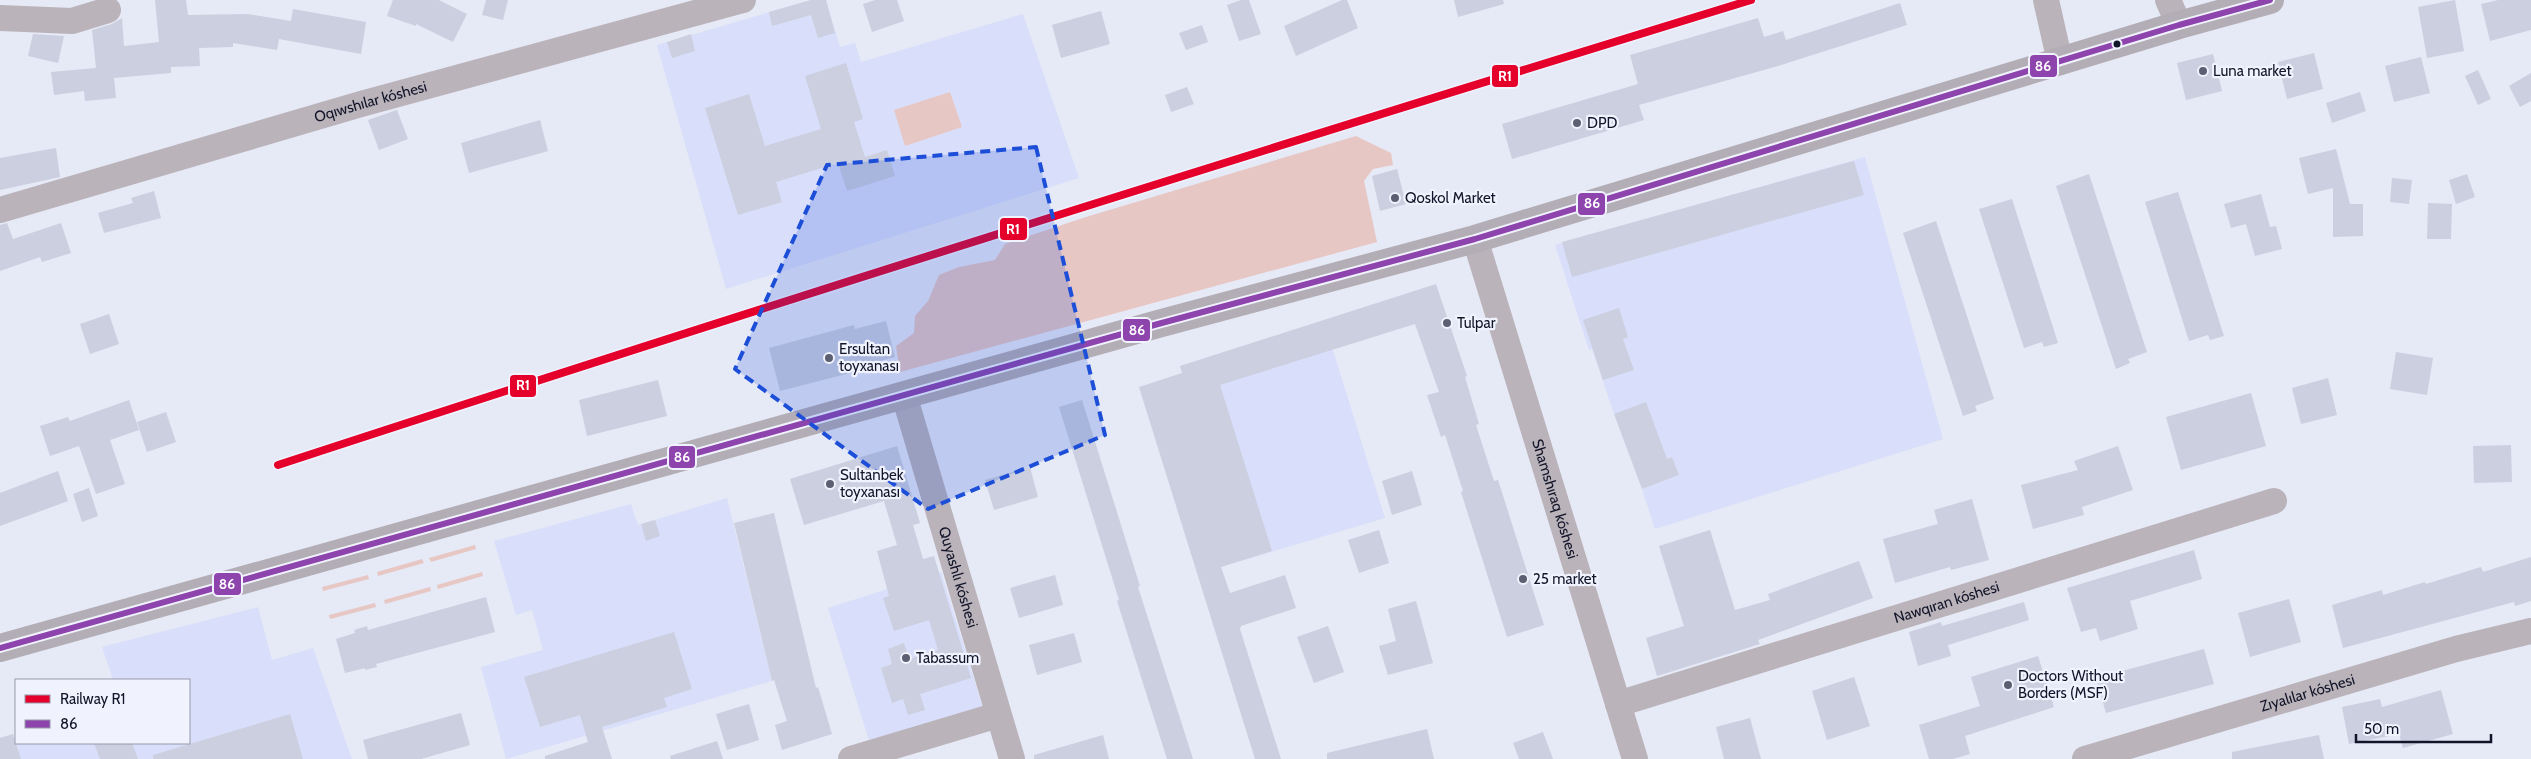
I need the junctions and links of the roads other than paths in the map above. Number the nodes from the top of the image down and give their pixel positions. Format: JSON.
{"nodes":[{"id":1,"x":743,"y":0,"type":"edge"},
{"id":2,"x":2046,"y":0,"type":"edge"},
{"id":3,"x":2168,"y":0,"type":"edge"},
{"id":4,"x":2270,"y":0,"type":"edge"},
{"id":5,"x":108,"y":10,"type":"dead end"},
{"id":6,"x":0,"y":18,"type":"edge"},
{"id":7,"x":2179,"y":24,"type":"junction"},
{"id":8,"x":2060,"y":62,"type":"junction"},
{"id":9,"x":0,"y":210,"type":"edge"},
{"id":10,"x":1476,"y":239,"type":"junction"},
{"id":11,"x":904,"y":396,"type":"junction"},
{"id":12,"x":2274,"y":501,"type":"dead end"},
{"id":13,"x":2531,"y":630,"type":"edge"},
{"id":14,"x":0,"y":648,"type":"edge"},
{"id":15,"x":1618,"y":704,"type":"junction"},
{"id":16,"x":998,"y":716,"type":"junction"},
{"id":17,"x":851,"y":759,"type":"edge"},
{"id":18,"x":1012,"y":759,"type":"edge"},
{"id":19,"x":1635,"y":759,"type":"edge"},
{"id":20,"x":2085,"y":759,"type":"edge"}],
"edges":[{"from":1,"to":9,"type":"street","name":"Oqıwshılar kóshesi"},
{"from":2,"to":8,"type":"street"},
{"from":3,"to":7,"type":"street"},
{"from":4,"to":7,"type":"main road"},
{"from":5,"to":6,"type":"street"},
{"from":7,"to":8,"type":"main road"},
{"from":8,"to":10,"type":"main road"},
{"from":10,"to":11,"type":"main road"},
{"from":10,"to":15,"type":"street","name":"Shamshıraq kóshesi"},
{"from":11,"to":14,"type":"main road"},
{"from":11,"to":16,"type":"street","name":"Quyashlı kóshesi"},
{"from":12,"to":15,"type":"street","name":"Nawqıran kóshesi"},
{"from":13,"to":20,"type":"street","name":"Zıyalılar kóshesi"},
{"from":15,"to":19,"type":"street","name":"Shamshıraq kóshesi"},
{"from":16,"to":17,"type":"street"},
{"from":16,"to":18,"type":"street","name":"Quyashlı kóshesi"}]}
